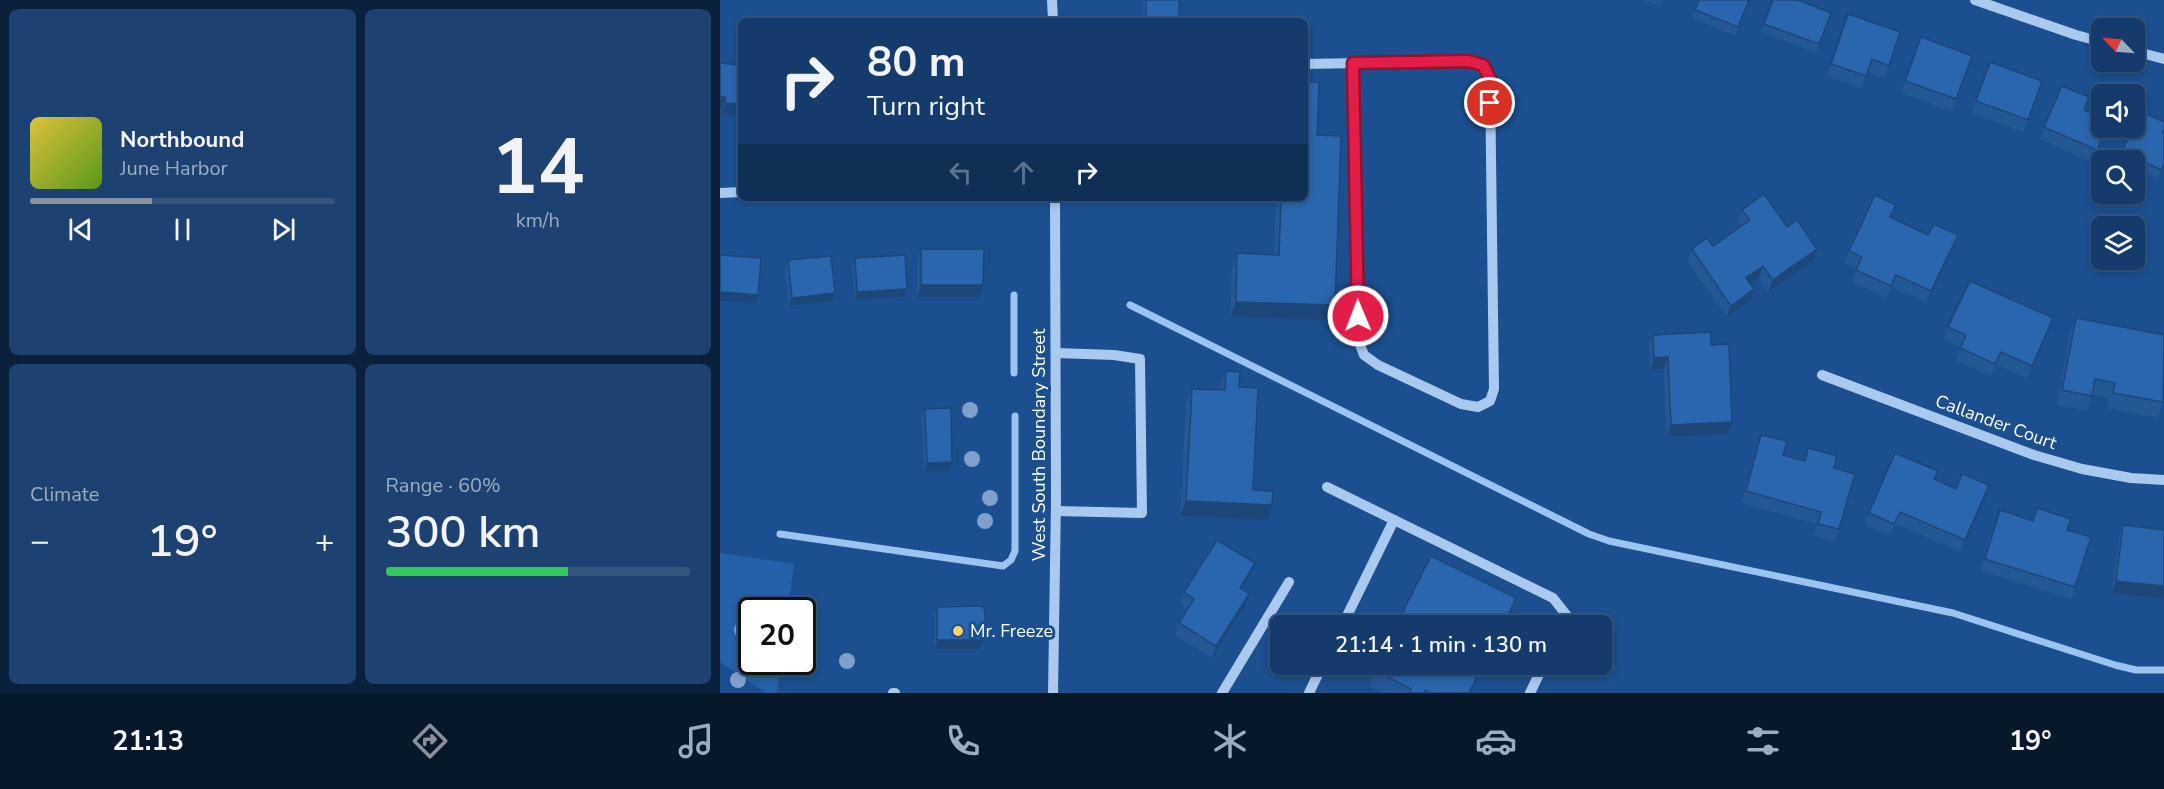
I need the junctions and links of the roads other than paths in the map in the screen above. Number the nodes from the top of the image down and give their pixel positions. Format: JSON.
{"nodes":[{"id":1,"x":1052,"y":0,"type":"edge"},
{"id":2,"x":1975,"y":0,"type":"edge"},
{"id":3,"x":1053,"y":18,"type":"edge"},
{"id":4,"x":2091,"y":39,"type":"edge"},
{"id":5,"x":2145,"y":54,"type":"edge"},
{"id":6,"x":2164,"y":59,"type":"edge"},
{"id":7,"x":1353,"y":63,"type":"junction"},
{"id":8,"x":1308,"y":64,"type":"edge"},
{"id":9,"x":738,"y":192,"type":"edge"},
{"id":10,"x":720,"y":193,"type":"edge"},
{"id":11,"x":1055,"y":201,"type":"edge"},
{"id":12,"x":1056,"y":353,"type":"junction"},
{"id":13,"x":1822,"y":375,"type":"dead end"},
{"id":14,"x":2164,"y":480,"type":"edge"},
{"id":15,"x":1327,"y":487,"type":"dead end"},
{"id":16,"x":1056,"y":511,"type":"junction"},
{"id":17,"x":1394,"y":520,"type":"junction"},
{"id":18,"x":1288,"y":582,"type":"dead end"},
{"id":19,"x":1347,"y":615,"type":"edge"},
{"id":20,"x":1566,"y":615,"type":"edge"},
{"id":21,"x":1318,"y":675,"type":"edge"},
{"id":22,"x":1539,"y":675,"type":"edge"},
{"id":23,"x":1053,"y":693,"type":"edge"},
{"id":24,"x":1221,"y":693,"type":"edge"},
{"id":25,"x":1309,"y":693,"type":"edge"},
{"id":26,"x":1530,"y":693,"type":"edge"}],
"edges":[{"from":1,"to":3,"type":"street"},
{"from":2,"to":4,"type":"street"},
{"from":5,"to":6,"type":"street"},
{"from":7,"to":7,"type":"street"},
{"from":7,"to":8,"type":"street"},
{"from":9,"to":10,"type":"street"},
{"from":11,"to":12,"type":"street","name":"West South Boundary Street"},
{"from":12,"to":16,"type":"street","name":"West South Boundary Street"},
{"from":12,"to":16,"type":"street"},
{"from":13,"to":14,"type":"street","name":"Callander Court"},
{"from":15,"to":17,"type":"street"},
{"from":16,"to":23,"type":"street","name":"West South Boundary Street"},
{"from":17,"to":19,"type":"street"},
{"from":17,"to":20,"type":"street"},
{"from":18,"to":24,"type":"street"},
{"from":21,"to":25,"type":"street"},
{"from":22,"to":26,"type":"street"}]}
